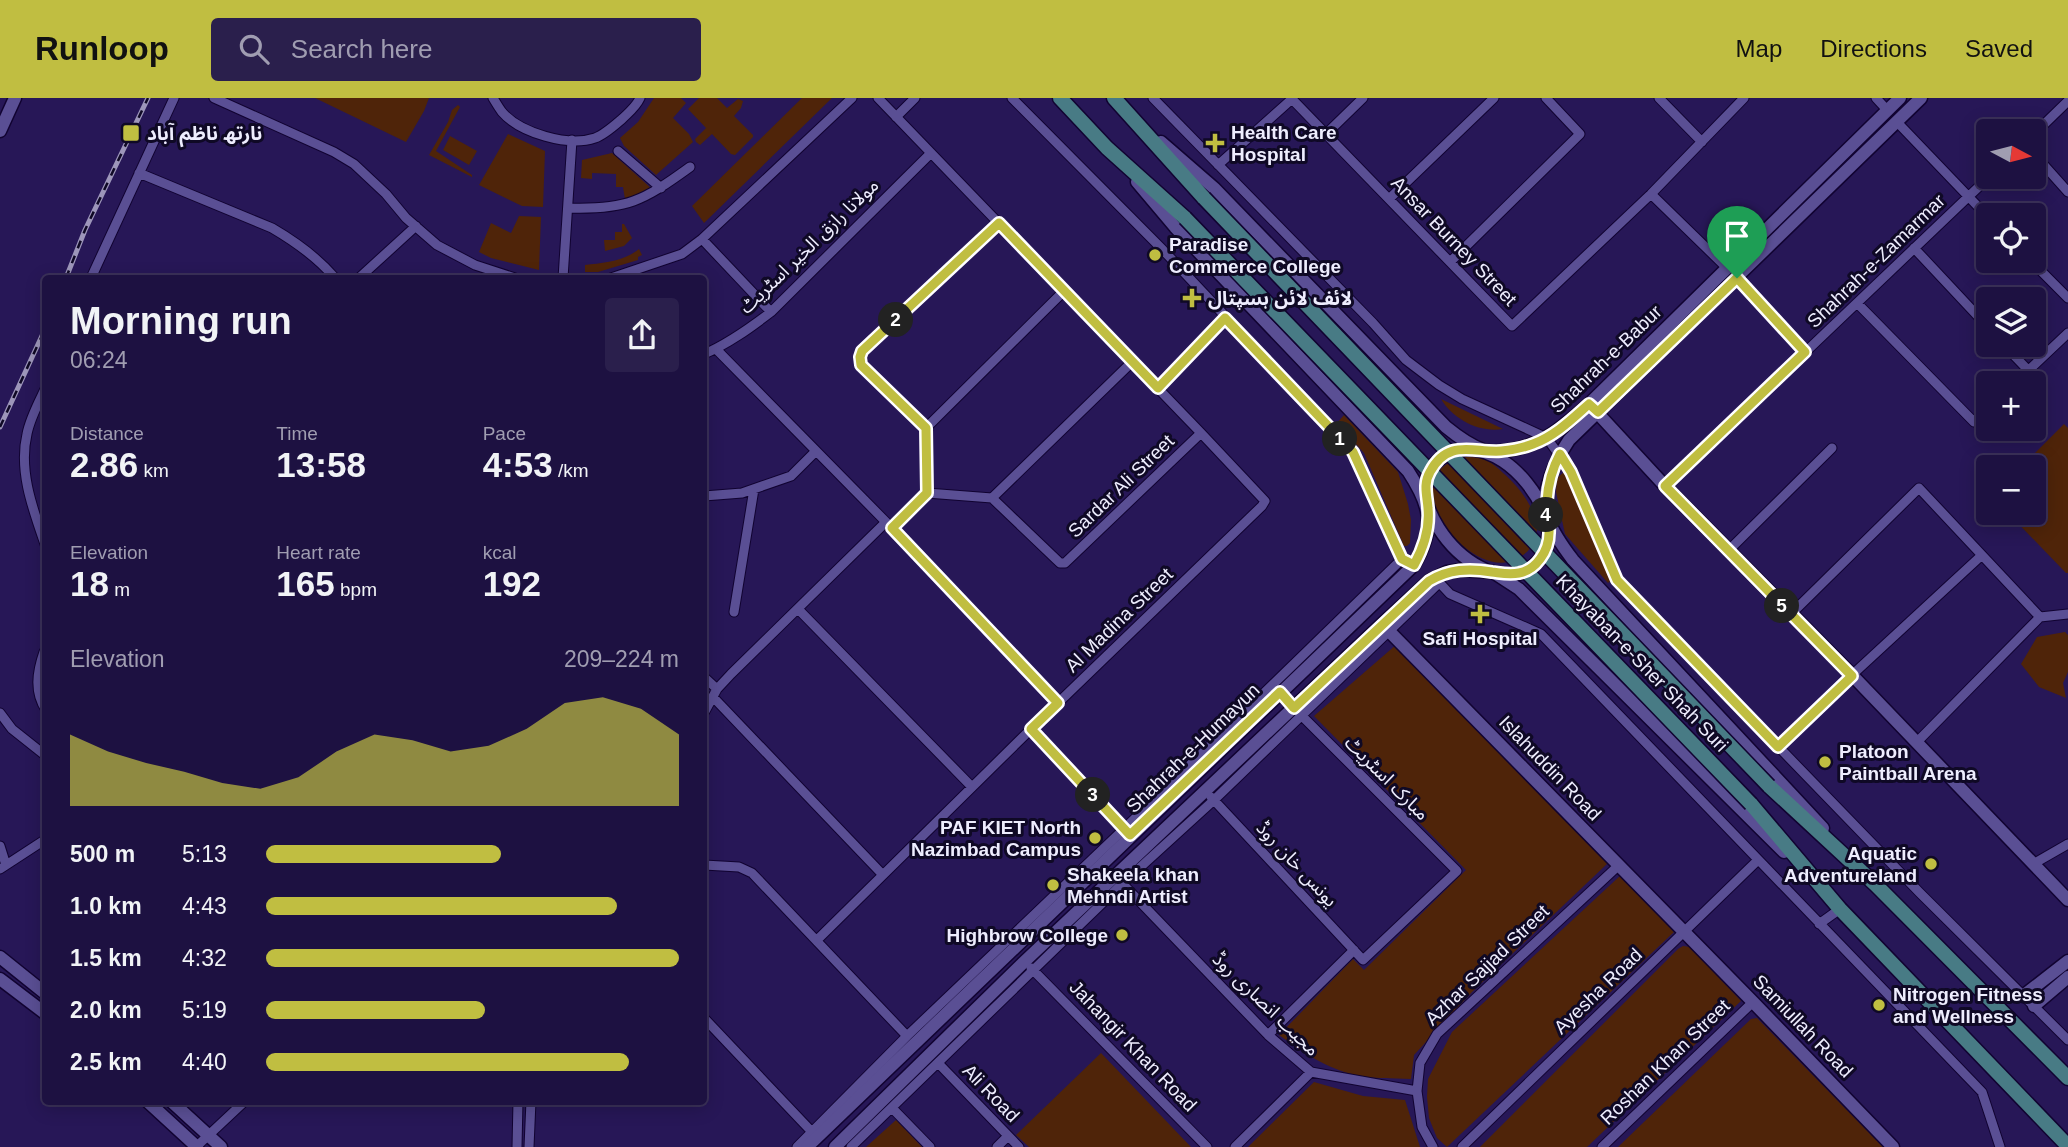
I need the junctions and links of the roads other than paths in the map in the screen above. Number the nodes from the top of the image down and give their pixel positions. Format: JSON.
{"nodes":[{"id":1,"x":15,"y":98,"type":"edge"},
{"id":2,"x":174,"y":98,"type":"edge"},
{"id":3,"x":214,"y":98,"type":"edge"},
{"id":4,"x":493,"y":98,"type":"edge"},
{"id":5,"x":640,"y":98,"type":"edge"},
{"id":6,"x":852,"y":98,"type":"edge"},
{"id":7,"x":878,"y":98,"type":"edge"},
{"id":8,"x":915,"y":98,"type":"edge"},
{"id":9,"x":1012,"y":98,"type":"edge"},
{"id":10,"x":1060,"y":98,"type":"edge"},
{"id":11,"x":1114,"y":98,"type":"edge"},
{"id":12,"x":1153,"y":98,"type":"edge"},
{"id":13,"x":1363,"y":98,"type":"edge"},
{"id":14,"x":1494,"y":98,"type":"edge"},
{"id":15,"x":1546,"y":98,"type":"edge"},
{"id":16,"x":1659,"y":98,"type":"edge"},
{"id":17,"x":1744,"y":98,"type":"edge"},
{"id":18,"x":1876,"y":98,"type":"edge"},
{"id":19,"x":1900,"y":98,"type":"edge"},
{"id":20,"x":1920,"y":98,"type":"edge"},
{"id":21,"x":1291,"y":99,"type":"edge"},
{"id":22,"x":2068,"y":101,"type":"edge"},
{"id":23,"x":1888,"y":111,"type":"junction"},
{"id":24,"x":896,"y":117,"type":"junction"},
{"id":25,"x":1134,"y":120,"type":"junction"},
{"id":26,"x":1897,"y":122,"type":"junction"},
{"id":27,"x":2046,"y":122,"type":"edge"},
{"id":28,"x":0,"y":131,"type":"edge"},
{"id":29,"x":1326,"y":134,"type":"junction"},
{"id":30,"x":1864,"y":134,"type":"junction"},
{"id":31,"x":572,"y":141,"type":"junction"},
{"id":32,"x":1702,"y":142,"type":"junction"},
{"id":33,"x":1874,"y":145,"type":"junction"},
{"id":34,"x":1107,"y":148,"type":"junction"},
{"id":35,"x":618,"y":151,"type":"dead end"},
{"id":36,"x":931,"y":153,"type":"junction"},
{"id":37,"x":1219,"y":165,"type":"junction"},
{"id":38,"x":690,"y":167,"type":"dead end"},
{"id":39,"x":2046,"y":167,"type":"edge"},
{"id":40,"x":139,"y":173,"type":"junction"},
{"id":41,"x":661,"y":188,"type":"junction"},
{"id":42,"x":1976,"y":189,"type":"edge"},
{"id":43,"x":2068,"y":192,"type":"edge"},
{"id":44,"x":1651,"y":194,"type":"junction"},
{"id":45,"x":1968,"y":197,"type":"junction"},
{"id":46,"x":1389,"y":199,"type":"junction"},
{"id":47,"x":1976,"y":205,"type":"edge"},
{"id":48,"x":568,"y":208,"type":"junction"},
{"id":49,"x":999,"y":223,"type":"junction"},
{"id":50,"x":416,"y":226,"type":"junction"},
{"id":51,"x":702,"y":239,"type":"junction"},
{"id":52,"x":1914,"y":248,"type":"junction"},
{"id":53,"x":1450,"y":262,"type":"junction"},
{"id":54,"x":2043,"y":273,"type":"edge"},
{"id":55,"x":1732,"y":274,"type":"junction"},
{"id":56,"x":92,"y":275,"type":"edge"},
{"id":57,"x":333,"y":275,"type":"edge"},
{"id":58,"x":362,"y":275,"type":"edge"},
{"id":59,"x":506,"y":275,"type":"edge"},
{"id":60,"x":563,"y":275,"type":"edge"},
{"id":61,"x":620,"y":275,"type":"edge"},
{"id":62,"x":1064,"y":291,"type":"junction"},
{"id":63,"x":2068,"y":298,"type":"edge"},
{"id":64,"x":1857,"y":303,"type":"junction"},
{"id":65,"x":771,"y":312,"type":"junction"},
{"id":66,"x":1976,"y":314,"type":"edge"},
{"id":67,"x":1225,"y":318,"type":"junction"},
{"id":68,"x":2068,"y":333,"type":"edge"},
{"id":69,"x":716,"y":349,"type":"junction"},
{"id":70,"x":1805,"y":352,"type":"junction"},
{"id":71,"x":707,"y":353,"type":"edge"},
{"id":72,"x":2016,"y":357,"type":"edge"},
{"id":73,"x":1132,"y":362,"type":"junction"},
{"id":74,"x":2028,"y":370,"type":"joint"},
{"id":75,"x":1158,"y":388,"type":"junction"},
{"id":76,"x":42,"y":396,"type":"edge"},
{"id":77,"x":1593,"y":408,"type":"junction"},
{"id":78,"x":35,"y":412,"type":"junction"},
{"id":79,"x":42,"y":415,"type":"edge"},
{"id":80,"x":1976,"y":420,"type":"edge"},
{"id":81,"x":926,"y":428,"type":"junction"},
{"id":82,"x":1201,"y":433,"type":"junction"},
{"id":83,"x":1546,"y":438,"type":"junction"},
{"id":84,"x":1832,"y":448,"type":"dead end"},
{"id":85,"x":816,"y":451,"type":"junction"},
{"id":86,"x":1485,"y":451,"type":"junction"},
{"id":87,"x":1560,"y":454,"type":"junction"},
{"id":88,"x":1665,"y":486,"type":"junction"},
{"id":89,"x":754,"y":489,"type":"junction"},
{"id":90,"x":927,"y":493,"type":"junction"},
{"id":91,"x":707,"y":496,"type":"edge"},
{"id":92,"x":992,"y":498,"type":"junction"},
{"id":93,"x":1429,"y":509,"type":"junction"},
{"id":94,"x":1546,"y":515,"type":"junction"},
{"id":95,"x":889,"y":525,"type":"junction"},
{"id":96,"x":42,"y":534,"type":"edge"},
{"id":97,"x":1728,"y":551,"type":"junction"},
{"id":98,"x":1982,"y":555,"type":"junction"},
{"id":99,"x":1402,"y":559,"type":"junction"},
{"id":100,"x":1414,"y":565,"type":"junction"},
{"id":101,"x":1493,"y":572,"type":"junction"},
{"id":102,"x":1434,"y":580,"type":"junction"},
{"id":103,"x":798,"y":609,"type":"junction"},
{"id":104,"x":734,"y":612,"type":"dead end"},
{"id":105,"x":1791,"y":614,"type":"junction"},
{"id":106,"x":2068,"y":614,"type":"edge"},
{"id":107,"x":2040,"y":617,"type":"junction"},
{"id":108,"x":1385,"y":627,"type":"junction"},
{"id":109,"x":42,"y":657,"type":"edge"},
{"id":110,"x":1852,"y":676,"type":"junction"},
{"id":111,"x":707,"y":681,"type":"edge"},
{"id":112,"x":1280,"y":692,"type":"junction"},
{"id":113,"x":715,"y":693,"type":"junction"},
{"id":114,"x":42,"y":703,"type":"edge"},
{"id":115,"x":1058,"y":703,"type":"junction"},
{"id":116,"x":707,"y":708,"type":"edge"},
{"id":117,"x":1298,"y":712,"type":"junction"},
{"id":118,"x":0,"y":713,"type":"edge"},
{"id":119,"x":1031,"y":729,"type":"junction"},
{"id":120,"x":1916,"y":743,"type":"junction"},
{"id":121,"x":1778,"y":747,"type":"junction"},
{"id":122,"x":42,"y":752,"type":"edge"},
{"id":123,"x":972,"y":788,"type":"junction"},
{"id":124,"x":1210,"y":796,"type":"junction"},
{"id":125,"x":1128,"y":832,"type":"junction"},
{"id":126,"x":42,"y":842,"type":"edge"},
{"id":127,"x":2068,"y":845,"type":"edge"},
{"id":128,"x":0,"y":846,"type":"edge"},
{"id":129,"x":1757,"y":861,"type":"junction"},
{"id":130,"x":2033,"y":864,"type":"junction"},
{"id":131,"x":707,"y":865,"type":"edge"},
{"id":132,"x":1618,"y":866,"type":"junction"},
{"id":133,"x":3,"y":867,"type":"edge"},
{"id":134,"x":883,"y":875,"type":"junction"},
{"id":135,"x":1119,"y":880,"type":"junction"},
{"id":136,"x":1875,"y":884,"type":"junction"},
{"id":137,"x":2068,"y":900,"type":"edge"},
{"id":138,"x":1837,"y":905,"type":"junction"},
{"id":139,"x":1819,"y":924,"type":"junction"},
{"id":140,"x":1683,"y":933,"type":"junction"},
{"id":141,"x":817,"y":940,"type":"junction"},
{"id":142,"x":1354,"y":950,"type":"junction"},
{"id":143,"x":0,"y":957,"type":"edge"},
{"id":144,"x":1363,"y":960,"type":"joint"},
{"id":145,"x":2068,"y":961,"type":"edge"},
{"id":146,"x":1029,"y":966,"type":"junction"},
{"id":147,"x":2068,"y":977,"type":"edge"},
{"id":148,"x":0,"y":979,"type":"edge"},
{"id":149,"x":42,"y":991,"type":"edge"},
{"id":150,"x":2023,"y":996,"type":"junction"},
{"id":151,"x":1754,"y":1002,"type":"junction"},
{"id":152,"x":2034,"y":1006,"type":"junction"},
{"id":153,"x":42,"y":1011,"type":"edge"},
{"id":154,"x":707,"y":1021,"type":"edge"},
{"id":155,"x":1268,"y":1035,"type":"junction"},
{"id":156,"x":907,"y":1036,"type":"junction"},
{"id":157,"x":2068,"y":1040,"type":"edge"},
{"id":158,"x":938,"y":1063,"type":"junction"},
{"id":159,"x":1311,"y":1072,"type":"junction"},
{"id":160,"x":2068,"y":1078,"type":"edge"},
{"id":161,"x":1417,"y":1091,"type":"junction"},
{"id":162,"x":151,"y":1105,"type":"edge"},
{"id":163,"x":175,"y":1105,"type":"edge"},
{"id":164,"x":241,"y":1105,"type":"edge"},
{"id":165,"x":519,"y":1105,"type":"edge"},
{"id":166,"x":531,"y":1105,"type":"edge"},
{"id":167,"x":892,"y":1108,"type":"junction"},
{"id":168,"x":813,"y":1133,"type":"junction"},
{"id":169,"x":209,"y":1135,"type":"junction"},
{"id":170,"x":1008,"y":1136,"type":"junction"},
{"id":171,"x":2068,"y":1146,"type":"edge"},
{"id":172,"x":197,"y":1147,"type":"edge"},
{"id":173,"x":221,"y":1147,"type":"edge"},
{"id":174,"x":516,"y":1147,"type":"edge"},
{"id":175,"x":528,"y":1147,"type":"edge"},
{"id":176,"x":797,"y":1147,"type":"edge"},
{"id":177,"x":807,"y":1147,"type":"edge"},
{"id":178,"x":835,"y":1147,"type":"edge"},
{"id":179,"x":851,"y":1147,"type":"edge"},
{"id":180,"x":930,"y":1147,"type":"edge"},
{"id":181,"x":997,"y":1147,"type":"edge"},
{"id":182,"x":1019,"y":1147,"type":"edge"},
{"id":183,"x":1207,"y":1147,"type":"edge"},
{"id":184,"x":1234,"y":1147,"type":"edge"},
{"id":185,"x":1433,"y":1147,"type":"edge"},
{"id":186,"x":1462,"y":1147,"type":"edge"},
{"id":187,"x":1602,"y":1147,"type":"edge"},
{"id":188,"x":1894,"y":1147,"type":"edge"},
{"id":189,"x":2000,"y":1147,"type":"edge"}],
"edges":[{"from":1,"to":28,"type":"main road"},
{"from":2,"to":40,"type":"street"},
{"from":3,"to":50,"type":"street"},
{"from":4,"to":31,"type":"street"},
{"from":5,"to":31,"type":"street"},
{"from":6,"to":51,"type":"street"},
{"from":7,"to":24,"type":"street"},
{"from":8,"to":24,"type":"street"},
{"from":9,"to":67,"type":"street"},
{"from":10,"to":34,"type":"main road","name":"Khayaban-e-Sher Shah Suri"},
{"from":11,"to":25,"type":"main road","name":"Khayaban-e-Sher Shah Suri"},
{"from":12,"to":37,"type":"street"},
{"from":13,"to":29,"type":"street"},
{"from":14,"to":46,"type":"street"},
{"from":15,"to":53,"type":"street"},
{"from":16,"to":32,"type":"street"},
{"from":17,"to":32,"type":"street","name":"Ansar Burney Street"},
{"from":18,"to":23,"type":"street"},
{"from":19,"to":23,"type":"main road","name":"Shahrah-e-Babur"},
{"from":20,"to":26,"type":"main road","name":"Shahrah-e-Babur"},
{"from":21,"to":29,"type":"street","name":"Ansar Burney Street"},
{"from":21,"to":37,"type":"street"},
{"from":22,"to":27,"type":"street"},
{"from":23,"to":30,"type":"main road","name":"Shahrah-e-Babur"},
{"from":24,"to":36,"type":"street"},
{"from":25,"to":86,"type":"main road"},
{"from":25,"to":136,"type":"main road","name":"Khayaban-e-Sher Shah Suri","bridge":true},
{"from":26,"to":33,"type":"main road","name":"Shahrah-e-Babur"},
{"from":26,"to":45,"type":"street"},
{"from":29,"to":46,"type":"street","name":"Ansar Burney Street"},
{"from":30,"to":33,"type":"main road"},
{"from":30,"to":55,"type":"main road","name":"Shahrah-e-Babur"},
{"from":31,"to":48,"type":"street"},
{"from":32,"to":44,"type":"street","name":"Ansar Burney Street"},
{"from":33,"to":55,"type":"main road","name":"Shahrah-e-Babur"},
{"from":34,"to":93,"type":"main road"},
{"from":34,"to":138,"type":"main road","name":"Khayaban-e-Sher Shah Suri","bridge":true},
{"from":35,"to":41,"type":"street"},
{"from":36,"to":49,"type":"street"},
{"from":36,"to":65,"type":"street","name":"مولانا رازق الخیر اسٹریٹ"},
{"from":37,"to":83,"type":"street"},
{"from":38,"to":41,"type":"street"},
{"from":39,"to":43,"type":"street"},
{"from":40,"to":56,"type":"street"},
{"from":40,"to":57,"type":"street"},
{"from":41,"to":48,"type":"street"},
{"from":42,"to":45,"type":"street","name":"Shahrah-e-Zamarmar"},
{"from":44,"to":53,"type":"street","name":"Ansar Burney Street"},
{"from":44,"to":55,"type":"street"},
{"from":45,"to":47,"type":"street"},
{"from":45,"to":52,"type":"street","name":"Shahrah-e-Zamarmar"},
{"from":46,"to":53,"type":"street","name":"Ansar Burney Street"},
{"from":48,"to":60,"type":"street"},
{"from":49,"to":62,"type":"street"},
{"from":49,"to":81,"type":"street"},
{"from":50,"to":58,"type":"street"},
{"from":50,"to":59,"type":"street"},
{"from":51,"to":61,"type":"street"},
{"from":51,"to":65,"type":"street"},
{"from":52,"to":64,"type":"street","name":"Shahrah-e-Zamarmar"},
{"from":52,"to":66,"type":"street"},
{"from":54,"to":63,"type":"street"},
{"from":55,"to":70,"type":"street"},
{"from":55,"to":77,"type":"main road","name":"Shahrah-e-Babur"},
{"from":62,"to":73,"type":"street"},
{"from":62,"to":81,"type":"street"},
{"from":64,"to":70,"type":"street","name":"Shahrah-e-Zamarmar"},
{"from":64,"to":80,"type":"street"},
{"from":65,"to":69,"type":"street","name":"مولانا رازق الخیر اسٹریٹ"},
{"from":67,"to":75,"type":"street"},
{"from":67,"to":99,"type":"street"},
{"from":68,"to":74,"type":"street"},
{"from":69,"to":71,"type":"street","name":"مولانا رازق الخیر اسٹریٹ"},
{"from":69,"to":85,"type":"street"},
{"from":70,"to":88,"type":"street","name":"Shahrah-e-Zamarmar"},
{"from":72,"to":74,"type":"street"},
{"from":73,"to":75,"type":"street"},
{"from":73,"to":92,"type":"street"},
{"from":75,"to":82,"type":"street"},
{"from":76,"to":78,"type":"street"},
{"from":77,"to":83,"type":"main road","name":"Shahrah-e-Babur"},
{"from":77,"to":87,"type":"main road","name":"Shahrah-e-Babur"},
{"from":77,"to":88,"type":"main road"},
{"from":78,"to":79,"type":"street"},
{"from":78,"to":96,"type":"street"},
{"from":81,"to":90,"type":"street"},
{"from":82,"to":92,"type":"street","name":"Sardar Ali Street"},
{"from":82,"to":115,"type":"street","name":"Al Madina Street"},
{"from":83,"to":86,"type":"main road","name":"Shahrah-e-Babur"},
{"from":83,"to":87,"type":"street"},
{"from":84,"to":97,"type":"street"},
{"from":85,"to":89,"type":"street"},
{"from":85,"to":95,"type":"street"},
{"from":86,"to":93,"type":"main road"},
{"from":86,"to":94,"type":"main road"},
{"from":87,"to":94,"type":"main road","name":"Shahrah-e-Babur"},
{"from":87,"to":121,"type":"street"},
{"from":88,"to":97,"type":"main road"},
{"from":89,"to":91,"type":"street"},
{"from":89,"to":104,"type":"street"},
{"from":90,"to":92,"type":"street"},
{"from":90,"to":95,"type":"street"},
{"from":93,"to":100,"type":"main road","name":"Shahrah-e-Humayun"},
{"from":93,"to":101,"type":"main road"},
{"from":94,"to":101,"type":"main road"},
{"from":94,"to":136,"type":"main road"},
{"from":95,"to":103,"type":"street"},
{"from":95,"to":115,"type":"street"},
{"from":97,"to":105,"type":"main road"},
{"from":98,"to":105,"type":"street"},
{"from":98,"to":107,"type":"street"},
{"from":98,"to":110,"type":"street"},
{"from":99,"to":100,"type":"street"},
{"from":99,"to":125,"type":"street"},
{"from":100,"to":102,"type":"main road"},
{"from":100,"to":112,"type":"main road","name":"Shahrah-e-Humayun"},
{"from":101,"to":102,"type":"main road","name":"Shahrah-e-Humayun"},
{"from":101,"to":138,"type":"main road"},
{"from":102,"to":108,"type":"main road","name":"Shahrah-e-Humayun"},
{"from":102,"to":129,"type":"street"},
{"from":103,"to":113,"type":"street"},
{"from":103,"to":123,"type":"street"},
{"from":105,"to":110,"type":"main road"},
{"from":106,"to":107,"type":"street"},
{"from":107,"to":120,"type":"street"},
{"from":108,"to":117,"type":"main road","name":"Shahrah-e-Humayun"},
{"from":108,"to":132,"type":"main road","name":"Islahuddin Road"},
{"from":109,"to":114,"type":"street"},
{"from":110,"to":120,"type":"main road"},
{"from":110,"to":121,"type":"street"},
{"from":111,"to":113,"type":"street"},
{"from":112,"to":117,"type":"main road"},
{"from":112,"to":125,"type":"main road","name":"Shahrah-e-Humayun"},
{"from":113,"to":116,"type":"street"},
{"from":113,"to":134,"type":"street"},
{"from":115,"to":119,"type":"street","name":"Al Madina Street"},
{"from":117,"to":124,"type":"main road","name":"Shahrah-e-Humayun"},
{"from":117,"to":144,"type":"street","name":"مبارک اسٹریٹ"},
{"from":118,"to":122,"type":"street"},
{"from":119,"to":123,"type":"street","name":"Al Madina Street"},
{"from":119,"to":125,"type":"street"},
{"from":120,"to":130,"type":"main road"},
{"from":121,"to":150,"type":"street"},
{"from":123,"to":134,"type":"street","name":"Al Madina Street"},
{"from":124,"to":135,"type":"main road","name":"Shahrah-e-Humayun"},
{"from":124,"to":142,"type":"street","name":"یونس خان روڈ"},
{"from":125,"to":156,"type":"street"},
{"from":125,"to":177,"type":"main road","name":"Shahrah-e-Humayun"},
{"from":126,"to":133,"type":"street"},
{"from":127,"to":130,"type":"street"},
{"from":128,"to":133,"type":"street"},
{"from":129,"to":139,"type":"street"},
{"from":129,"to":140,"type":"street","name":"Ayesha Road"},
{"from":130,"to":137,"type":"main road"},
{"from":131,"to":141,"type":"street"},
{"from":132,"to":140,"type":"main road","name":"Islahuddin Road"},
{"from":132,"to":161,"type":"street","name":"Azhar Sajjad Street"},
{"from":134,"to":141,"type":"street","name":"Al Madina Street"},
{"from":135,"to":146,"type":"main road","name":"Shahrah-e-Humayun"},
{"from":135,"to":155,"type":"street","name":"مجیب انصاری روڈ"},
{"from":136,"to":160,"type":"main road","name":"Khayaban-e-Sher Shah Suri"},
{"from":138,"to":139,"type":"street"},
{"from":138,"to":171,"type":"main road","name":"Khayaban-e-Sher Shah Suri"},
{"from":139,"to":189,"type":"street"},
{"from":140,"to":151,"type":"main road","name":"Samiullah Road"},
{"from":140,"to":186,"type":"street","name":"Ayesha Road"},
{"from":141,"to":156,"type":"street"},
{"from":142,"to":144,"type":"street","name":"یونس خان روڈ"},
{"from":142,"to":155,"type":"street"},
{"from":143,"to":149,"type":"main road"},
{"from":145,"to":150,"type":"main road"},
{"from":146,"to":158,"type":"street"},
{"from":146,"to":178,"type":"main road","name":"Shahrah-e-Humayun"},
{"from":146,"to":183,"type":"street","name":"Jahangir Khan Road"},
{"from":147,"to":152,"type":"main road"},
{"from":148,"to":153,"type":"main road"},
{"from":150,"to":152,"type":"street"},
{"from":151,"to":187,"type":"street","name":"Roshan Khan Street"},
{"from":151,"to":188,"type":"main road","name":"Samiullah Road"},
{"from":152,"to":157,"type":"street"},
{"from":154,"to":168,"type":"street"},
{"from":155,"to":159,"type":"street","name":"مجیب انصاری روڈ"},
{"from":156,"to":168,"type":"street"},
{"from":158,"to":167,"type":"street"},
{"from":158,"to":170,"type":"street","name":"Ali Road"},
{"from":159,"to":161,"type":"street","name":"مجیب انصاری روڈ"},
{"from":159,"to":184,"type":"street"},
{"from":161,"to":185,"type":"street","name":"Azhar Sajjad Street"},
{"from":162,"to":172,"type":"main road"},
{"from":163,"to":169,"type":"main road"},
{"from":164,"to":169,"type":"street"},
{"from":165,"to":174,"type":"street"},
{"from":166,"to":175,"type":"street"},
{"from":167,"to":179,"type":"street"},
{"from":167,"to":180,"type":"street"},
{"from":168,"to":176,"type":"street"},
{"from":169,"to":172,"type":"street"},
{"from":169,"to":173,"type":"main road"},
{"from":170,"to":181,"type":"street"},
{"from":170,"to":182,"type":"street","name":"Ali Road"}]}
